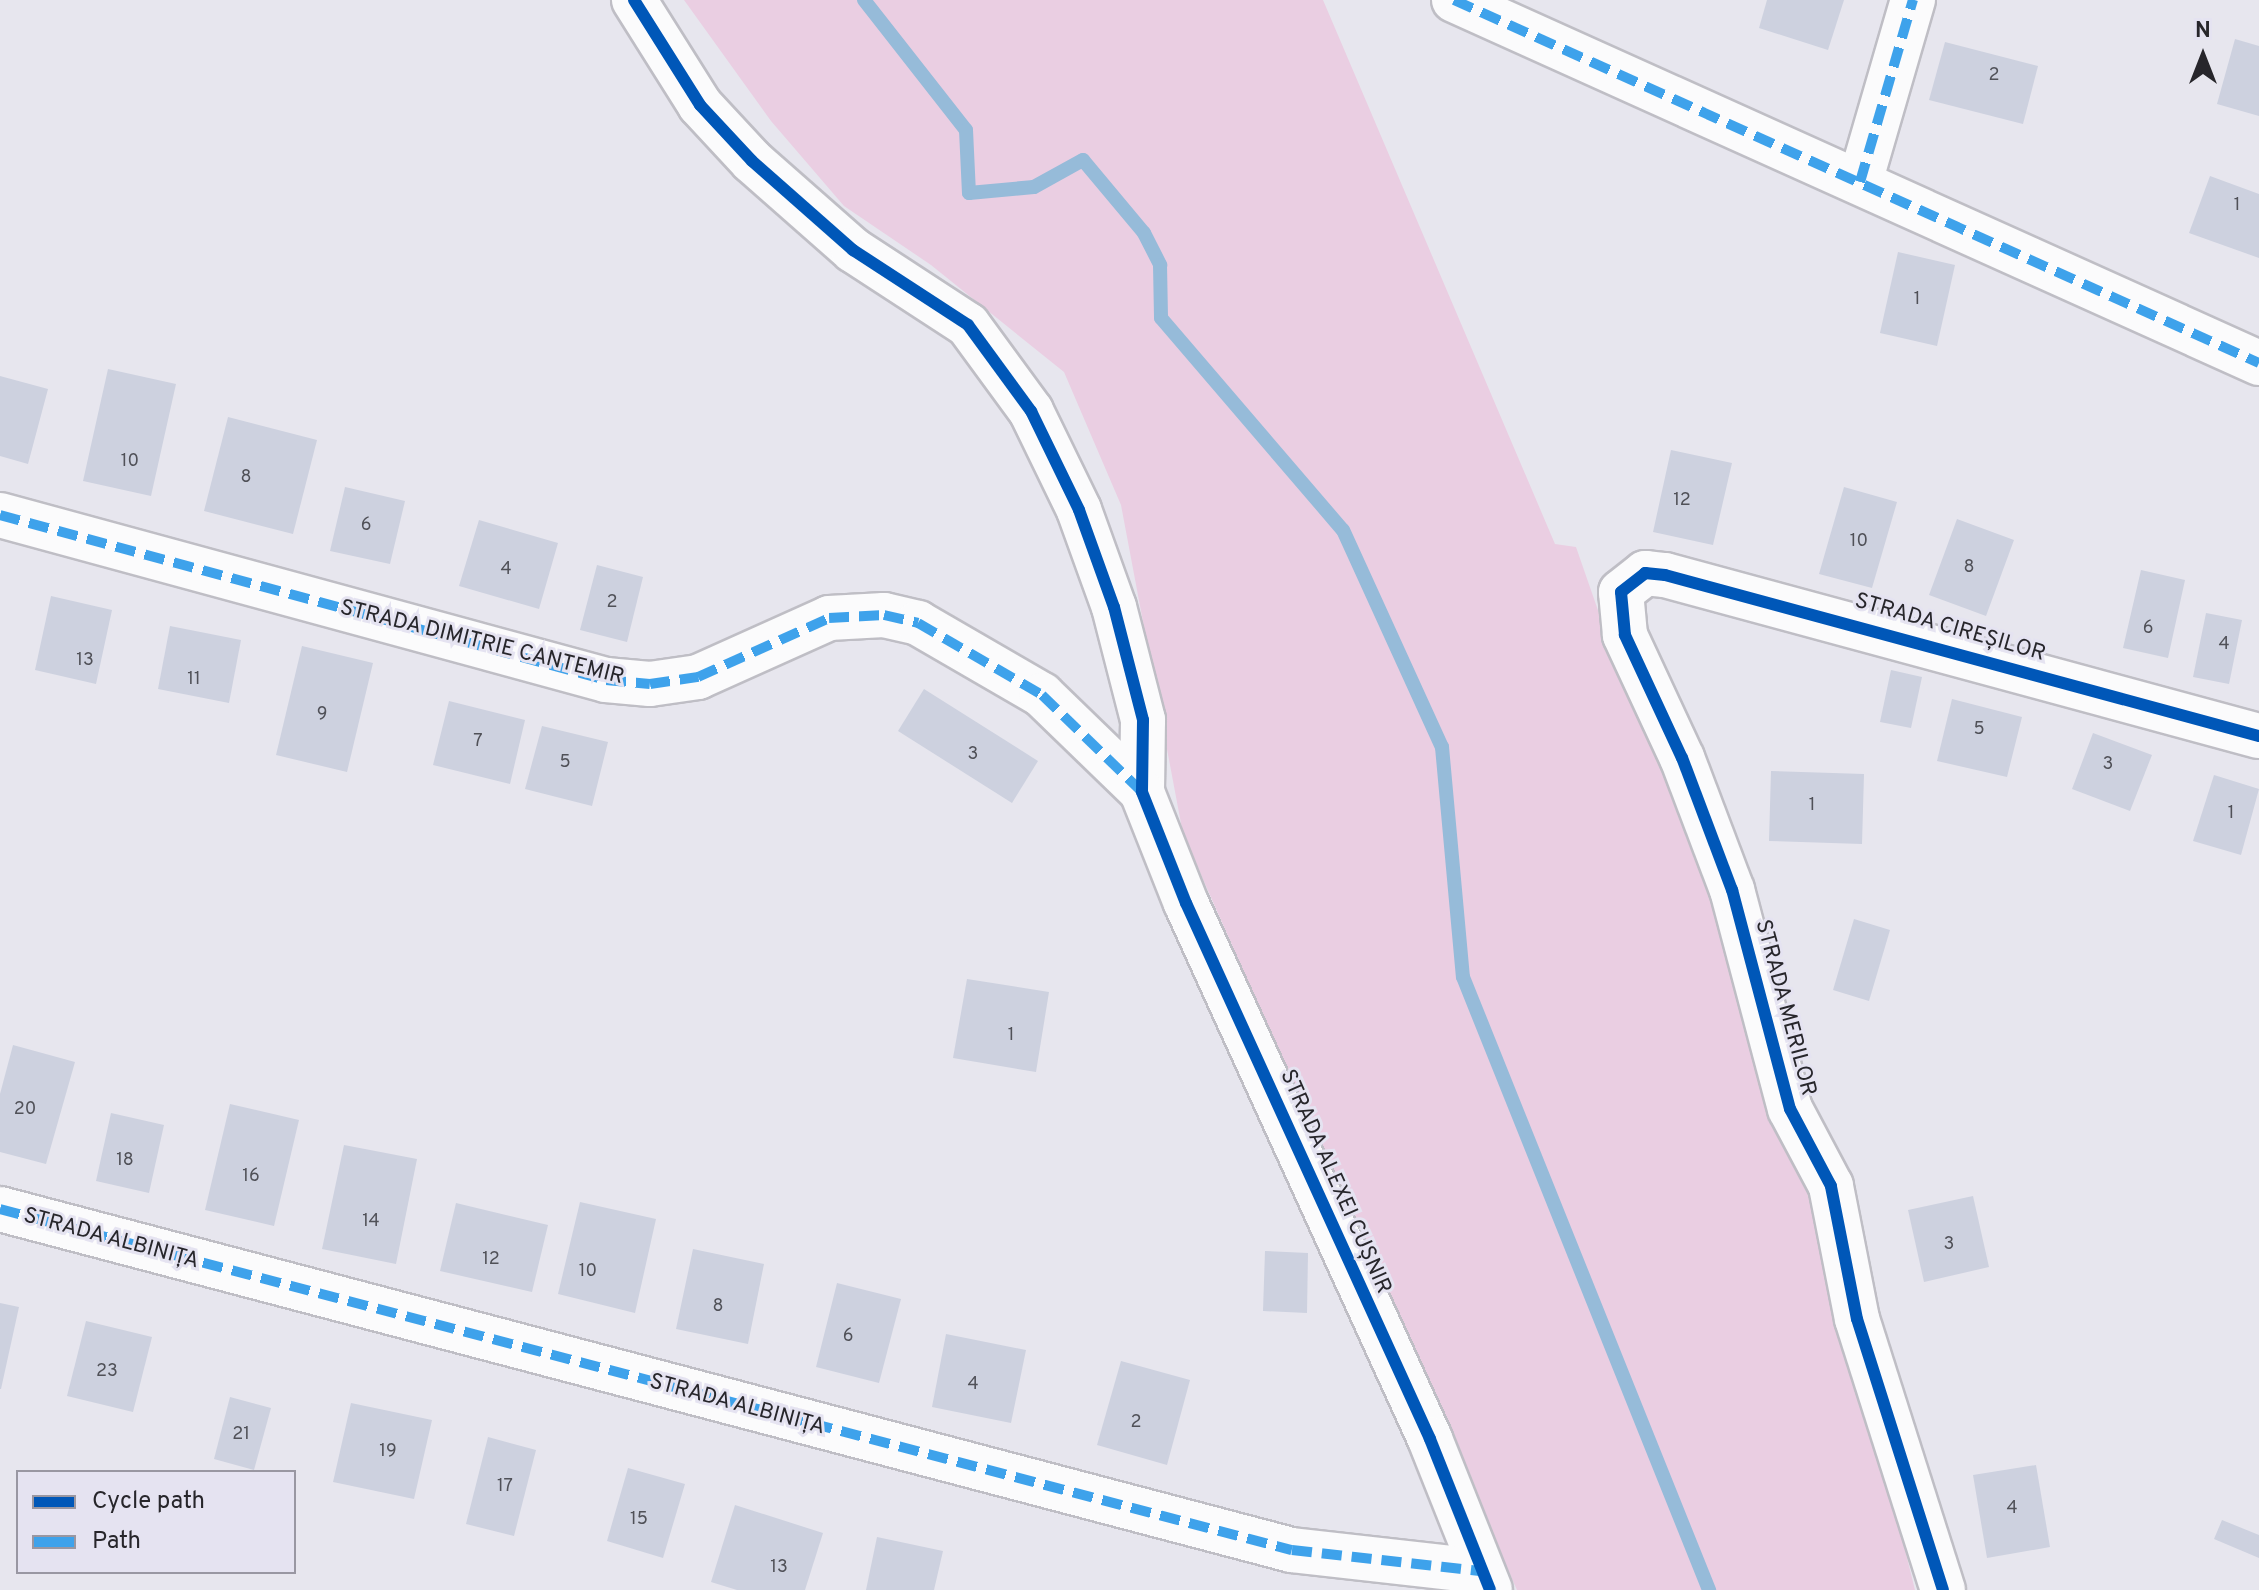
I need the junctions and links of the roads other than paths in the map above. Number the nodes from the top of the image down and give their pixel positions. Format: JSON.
{"nodes":[{"id":1,"x":634,"y":0,"type":"edge"},
{"id":2,"x":1454,"y":0,"type":"edge"},
{"id":3,"x":1913,"y":0,"type":"edge"},
{"id":4,"x":1860,"y":182,"type":"junction"},
{"id":5,"x":2259,"y":363,"type":"edge"},
{"id":6,"x":0,"y":515,"type":"edge"},
{"id":7,"x":1630,"y":580,"type":"joint"},
{"id":8,"x":2259,"y":736,"type":"edge"},
{"id":9,"x":1142,"y":792,"type":"junction"},
{"id":10,"x":0,"y":1209,"type":"edge"},
{"id":11,"x":1485,"y":1581,"type":"edge"},
{"id":12,"x":1943,"y":1590,"type":"edge"}],
"edges":[{"from":1,"to":9,"type":"street"},
{"from":2,"to":4,"type":"street"},
{"from":3,"to":4,"type":"street"},
{"from":4,"to":5,"type":"street"},
{"from":6,"to":9,"type":"street","name":"STRADA DIMITRIE CANTEMIR"},
{"from":7,"to":8,"type":"street","name":"STRADA CIREȘILOR"},
{"from":7,"to":12,"type":"street","name":"STRADA MERILOR"},
{"from":9,"to":11,"type":"street","name":"STRADA ALEXEI CUȘNIR"},
{"from":10,"to":11,"type":"street","name":"STRADA ALBINIȚA"}]}
